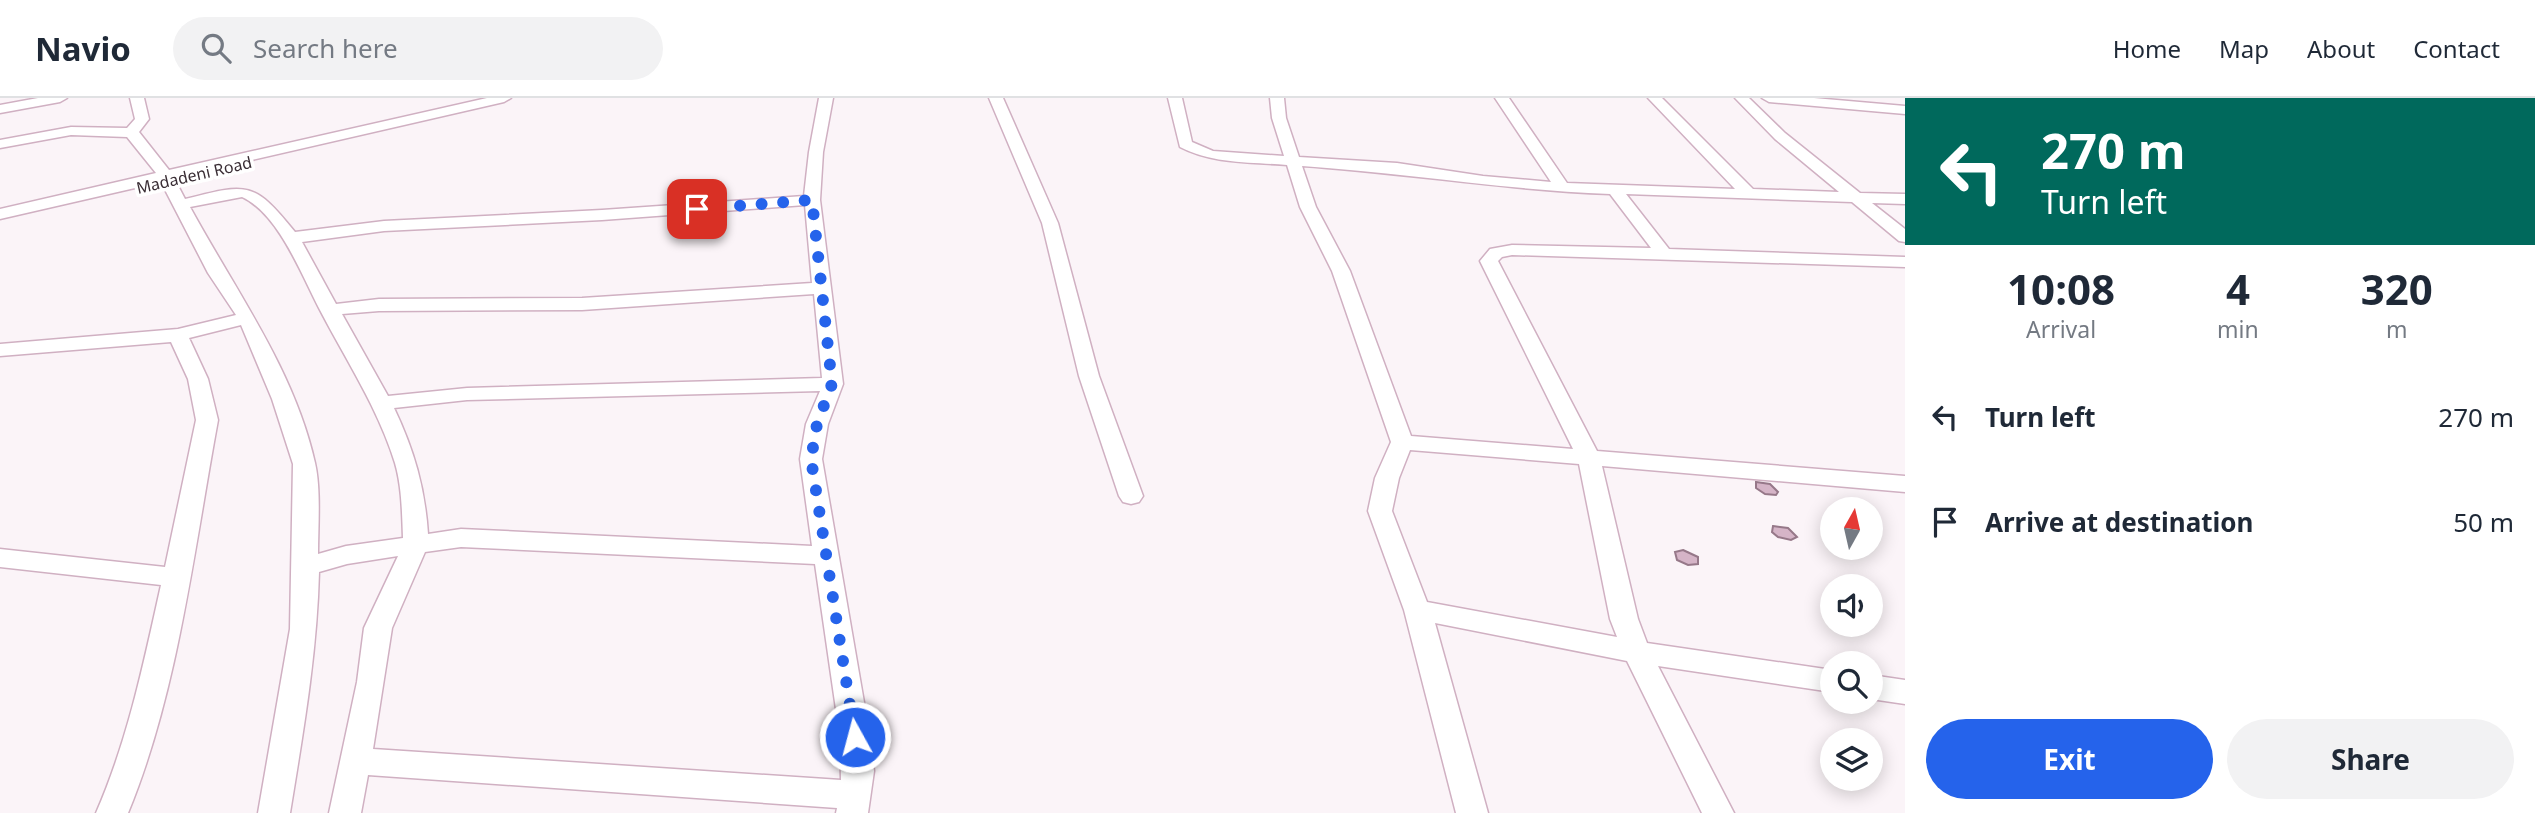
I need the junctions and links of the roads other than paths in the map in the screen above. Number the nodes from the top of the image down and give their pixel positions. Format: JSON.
{"nodes":[{"id":1,"x":60,"y":98,"type":"edge"},
{"id":2,"x":137,"y":98,"type":"edge"},
{"id":3,"x":504,"y":98,"type":"edge"},
{"id":4,"x":827,"y":98,"type":"edge"},
{"id":5,"x":996,"y":98,"type":"edge"},
{"id":6,"x":1175,"y":98,"type":"edge"},
{"id":7,"x":1277,"y":98,"type":"edge"},
{"id":8,"x":1502,"y":98,"type":"edge"},
{"id":9,"x":1655,"y":98,"type":"edge"},
{"id":10,"x":1742,"y":98,"type":"edge"},
{"id":11,"x":1769,"y":98,"type":"edge"},
{"id":12,"x":0,"y":109,"type":"edge"},
{"id":13,"x":1905,"y":110,"type":"edge"},
{"id":14,"x":131,"y":133,"type":"junction"},
{"id":15,"x":0,"y":144,"type":"edge"},
{"id":16,"x":1293,"y":160,"type":"junction"},
{"id":17,"x":166,"y":179,"type":"junction"},
{"id":18,"x":1562,"y":187,"type":"junction"},
{"id":19,"x":1614,"y":189,"type":"junction"},
{"id":20,"x":1750,"y":195,"type":"junction"},
{"id":21,"x":1857,"y":197,"type":"junction"},
{"id":22,"x":1905,"y":199,"type":"edge"},
{"id":23,"x":812,"y":200,"type":"junction"},
{"id":24,"x":179,"y":205,"type":"junction"},
{"id":25,"x":0,"y":214,"type":"edge"},
{"id":26,"x":0,"y":220,"type":"edge"},
{"id":27,"x":1905,"y":237,"type":"edge"},
{"id":28,"x":291,"y":238,"type":"junction"},
{"id":29,"x":1664,"y":254,"type":"junction"},
{"id":30,"x":1905,"y":262,"type":"edge"},
{"id":31,"x":820,"y":288,"type":"junction"},
{"id":32,"x":328,"y":310,"type":"junction"},
{"id":33,"x":247,"y":318,"type":"junction"},
{"id":34,"x":178,"y":335,"type":"junction"},
{"id":35,"x":0,"y":350,"type":"edge"},
{"id":36,"x":832,"y":384,"type":"junction"},
{"id":37,"x":381,"y":403,"type":"junction"},
{"id":38,"x":1402,"y":442,"type":"junction"},
{"id":39,"x":1589,"y":457,"type":"junction"},
{"id":40,"x":1905,"y":484,"type":"edge"},
{"id":41,"x":1131,"y":496,"type":"dead end"},
{"id":42,"x":416,"y":545,"type":"junction"},
{"id":43,"x":825,"y":556,"type":"junction"},
{"id":44,"x":0,"y":558,"type":"edge"},
{"id":45,"x":306,"y":567,"type":"junction"},
{"id":46,"x":174,"y":577,"type":"junction"},
{"id":47,"x":1417,"y":610,"type":"junction"},
{"id":48,"x":1637,"y":652,"type":"junction"},
{"id":49,"x":1820,"y":679,"type":"edge"},
{"id":50,"x":1883,"y":689,"type":"edge"},
{"id":51,"x":1905,"y":692,"type":"edge"},
{"id":52,"x":355,"y":761,"type":"junction"},
{"id":53,"x":854,"y":804,"type":"edge"},
{"id":54,"x":112,"y":813,"type":"edge"},
{"id":55,"x":274,"y":813,"type":"edge"},
{"id":56,"x":345,"y":813,"type":"edge"},
{"id":57,"x":1472,"y":813,"type":"edge"},
{"id":58,"x":1718,"y":813,"type":"edge"}],
"edges":[{"from":1,"to":12,"type":"street"},
{"from":2,"to":14,"type":"street"},
{"from":3,"to":17,"type":"street","name":"Madadeni Road"},
{"from":4,"to":23,"type":"street"},
{"from":5,"to":41,"type":"street"},
{"from":6,"to":16,"type":"street"},
{"from":7,"to":16,"type":"street"},
{"from":8,"to":18,"type":"street"},
{"from":9,"to":20,"type":"street"},
{"from":10,"to":21,"type":"street"},
{"from":11,"to":13,"type":"street"},
{"from":14,"to":15,"type":"street"},
{"from":14,"to":17,"type":"street"},
{"from":16,"to":18,"type":"street"},
{"from":16,"to":38,"type":"street"},
{"from":17,"to":24,"type":"street"},
{"from":17,"to":25,"type":"street","name":"Madadeni Road"},
{"from":17,"to":26,"type":"street","name":"Madadeni Road"},
{"from":18,"to":19,"type":"street"},
{"from":19,"to":20,"type":"street"},
{"from":19,"to":29,"type":"street"},
{"from":20,"to":21,"type":"street"},
{"from":21,"to":22,"type":"street"},
{"from":21,"to":27,"type":"street"},
{"from":23,"to":28,"type":"street"},
{"from":23,"to":31,"type":"street"},
{"from":24,"to":28,"type":"street"},
{"from":24,"to":33,"type":"street"},
{"from":28,"to":32,"type":"street"},
{"from":29,"to":30,"type":"street"},
{"from":29,"to":39,"type":"street"},
{"from":31,"to":32,"type":"street"},
{"from":31,"to":36,"type":"street"},
{"from":32,"to":37,"type":"street"},
{"from":33,"to":34,"type":"street"},
{"from":33,"to":45,"type":"street"},
{"from":34,"to":35,"type":"street"},
{"from":34,"to":46,"type":"street"},
{"from":36,"to":37,"type":"street"},
{"from":36,"to":43,"type":"street"},
{"from":37,"to":42,"type":"street"},
{"from":38,"to":39,"type":"street"},
{"from":38,"to":47,"type":"street"},
{"from":39,"to":40,"type":"street"},
{"from":39,"to":48,"type":"street"},
{"from":42,"to":43,"type":"street"},
{"from":42,"to":45,"type":"street"},
{"from":42,"to":52,"type":"street"},
{"from":43,"to":53,"type":"street"},
{"from":44,"to":46,"type":"street"},
{"from":45,"to":55,"type":"street"},
{"from":46,"to":54,"type":"street"},
{"from":47,"to":48,"type":"street"},
{"from":47,"to":57,"type":"street"},
{"from":48,"to":49,"type":"street"},
{"from":48,"to":58,"type":"street"},
{"from":50,"to":51,"type":"street"},
{"from":52,"to":53,"type":"street"},
{"from":52,"to":56,"type":"street"}]}
